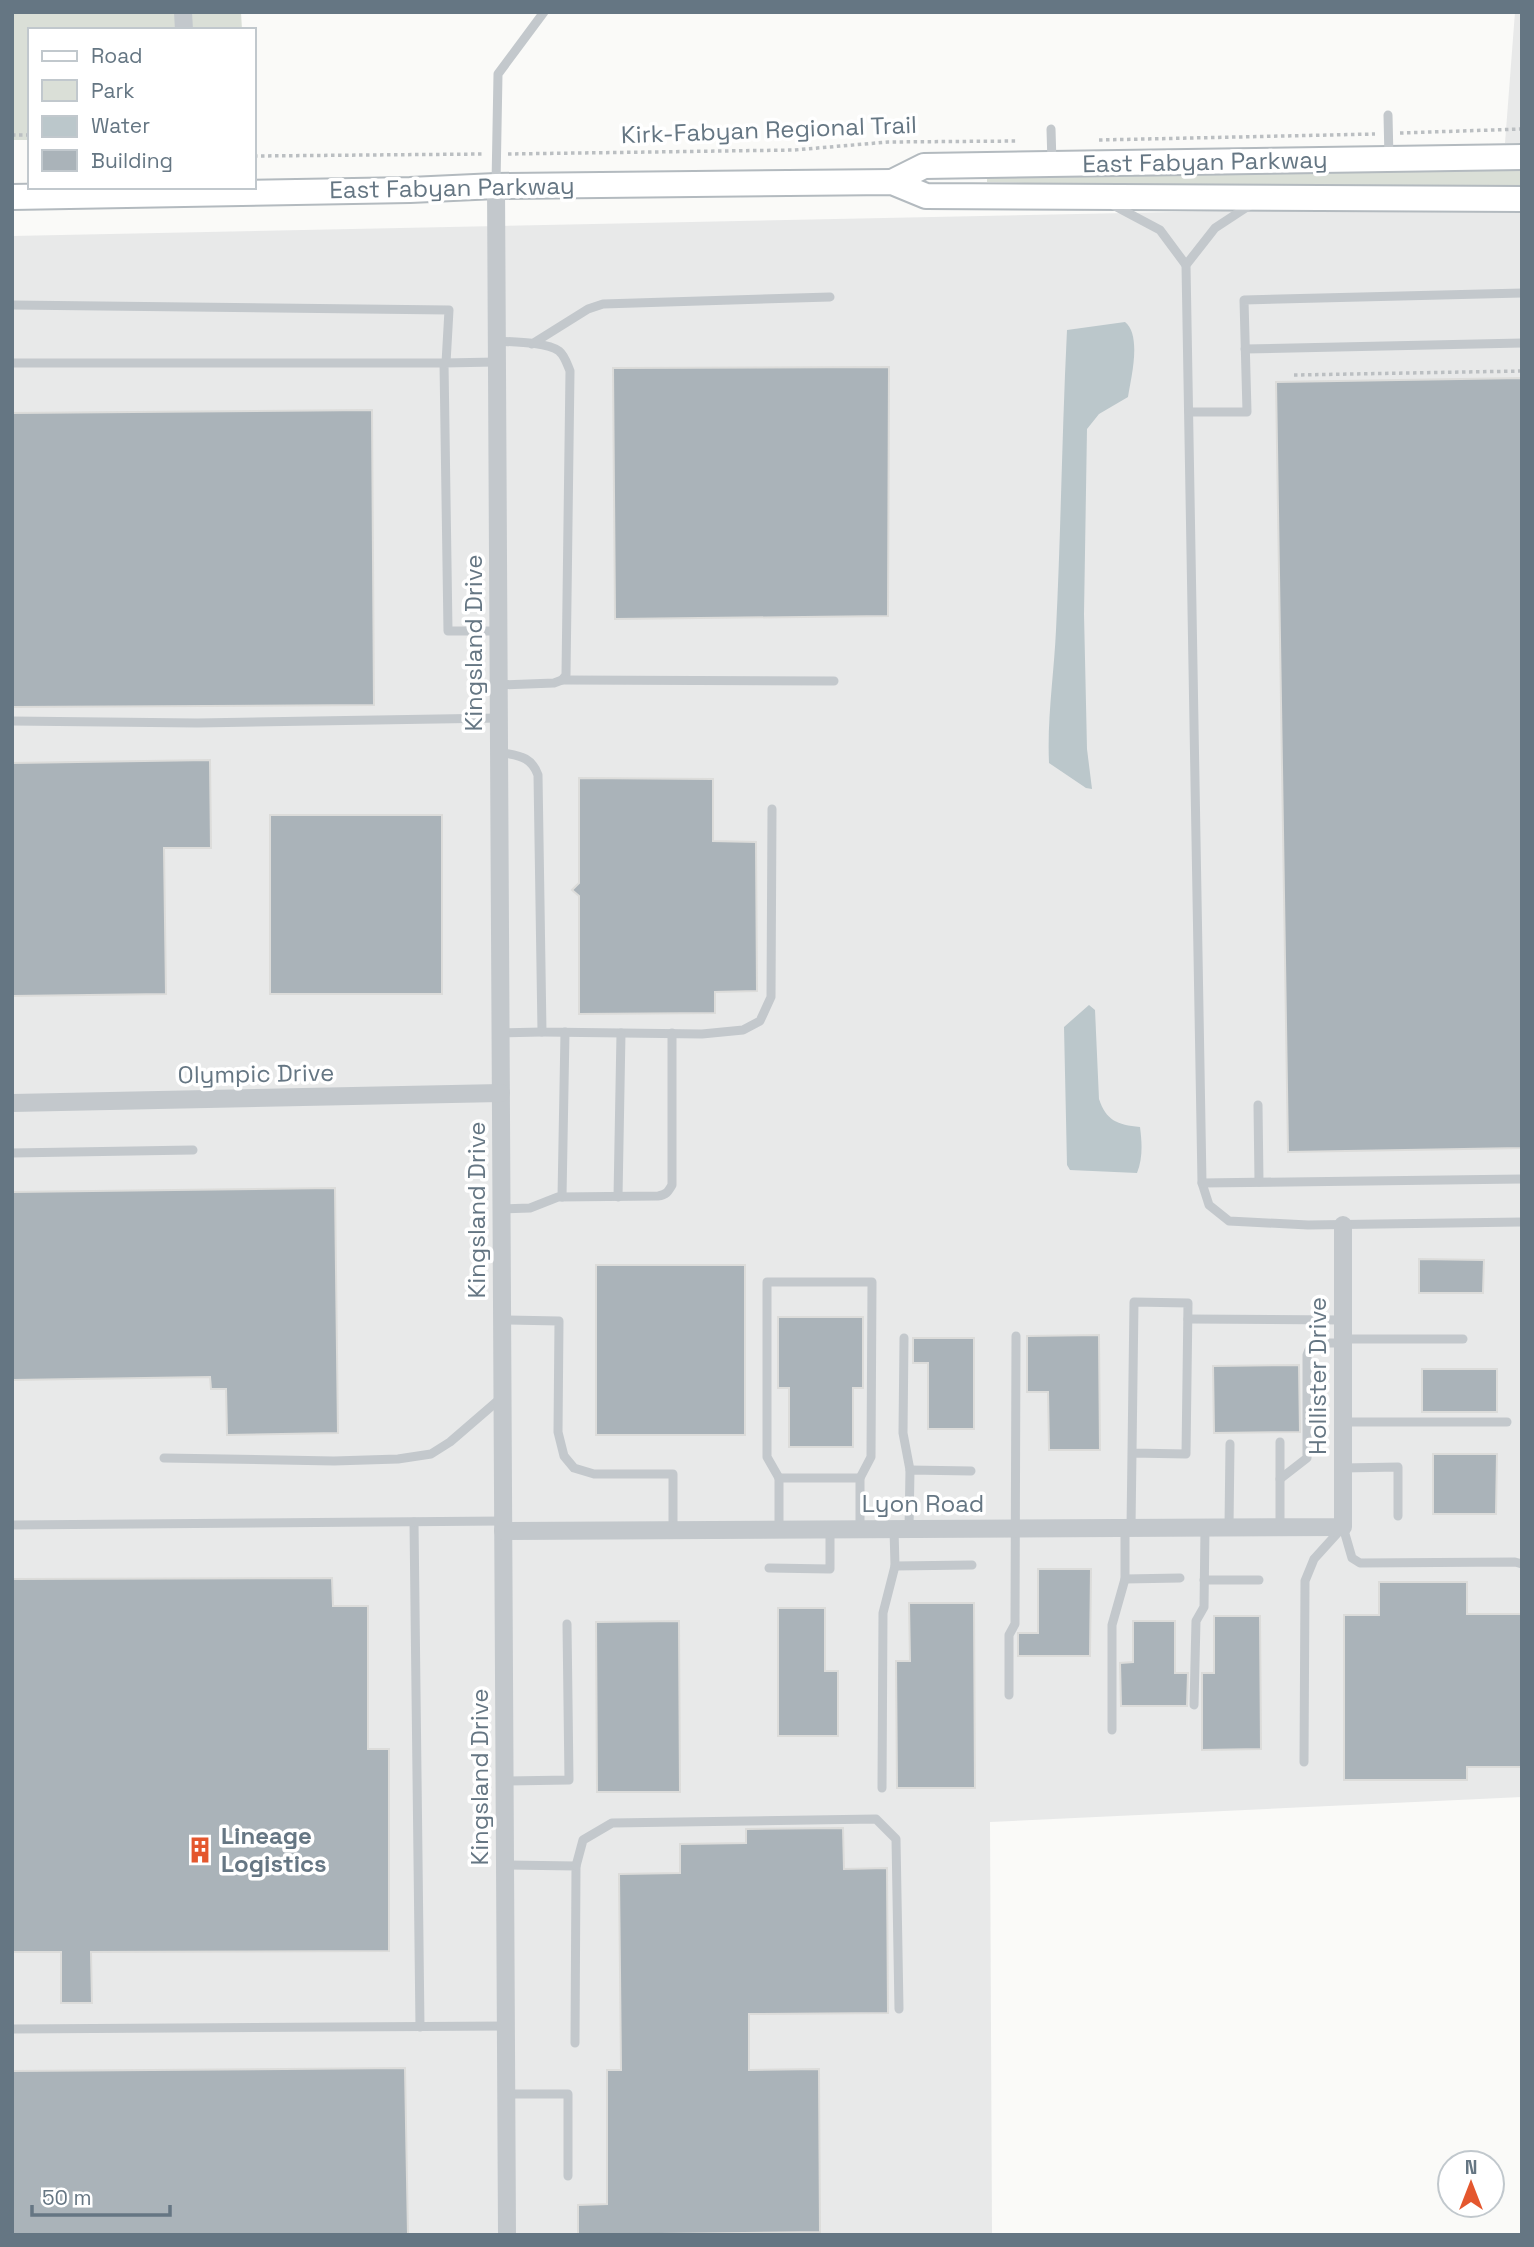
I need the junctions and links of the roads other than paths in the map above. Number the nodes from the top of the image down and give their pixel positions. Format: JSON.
{"nodes":[{"id":1,"x":544,"y":12,"type":"edge"},
{"id":2,"x":1388,"y":115,"type":"dead end"},
{"id":3,"x":1051,"y":130,"type":"dead end"},
{"id":4,"x":1522,"y":157,"type":"edge"},
{"id":5,"x":1389,"y":159,"type":"junction"},
{"id":6,"x":1052,"y":165,"type":"junction"},
{"id":7,"x":892,"y":183,"type":"junction"},
{"id":8,"x":496,"y":186,"type":"junction"},
{"id":9,"x":192,"y":190,"type":"edge"},
{"id":10,"x":12,"y":197,"type":"edge"},
{"id":11,"x":1096,"y":197,"type":"junction"},
{"id":12,"x":1262,"y":198,"type":"junction"},
{"id":13,"x":1522,"y":199,"type":"edge"},
{"id":14,"x":1186,"y":265,"type":"junction"},
{"id":15,"x":1522,"y":293,"type":"edge"},
{"id":16,"x":830,"y":297,"type":"dead end"},
{"id":17,"x":12,"y":305,"type":"edge"},
{"id":18,"x":496,"y":341,"type":"junction"},
{"id":19,"x":1522,"y":343,"type":"edge"},
{"id":20,"x":532,"y":344,"type":"junction"},
{"id":21,"x":1245,"y":349,"type":"junction"},
{"id":22,"x":496,"y":362,"type":"junction"},
{"id":23,"x":12,"y":363,"type":"edge"},
{"id":24,"x":445,"y":363,"type":"junction"},
{"id":25,"x":1189,"y":412,"type":"junction"},
{"id":26,"x":498,"y":631,"type":"junction"},
{"id":27,"x":562,"y":681,"type":"junction"},
{"id":28,"x":834,"y":681,"type":"dead end"},
{"id":29,"x":498,"y":685,"type":"junction"},
{"id":30,"x":499,"y":718,"type":"junction"},
{"id":31,"x":12,"y":721,"type":"edge"},
{"id":32,"x":499,"y":752,"type":"junction"},
{"id":33,"x":772,"y":809,"type":"dead end"},
{"id":34,"x":542,"y":1032,"type":"junction"},
{"id":35,"x":565,"y":1032,"type":"junction"},
{"id":36,"x":500,"y":1033,"type":"junction"},
{"id":37,"x":621,"y":1033,"type":"junction"},
{"id":38,"x":672,"y":1033,"type":"junction"},
{"id":39,"x":501,"y":1093,"type":"junction"},
{"id":40,"x":12,"y":1103,"type":"edge"},
{"id":41,"x":1258,"y":1105,"type":"dead end"},
{"id":42,"x":193,"y":1150,"type":"dead end"},
{"id":43,"x":12,"y":1153,"type":"edge"},
{"id":44,"x":1522,"y":1179,"type":"edge"},
{"id":45,"x":1259,"y":1182,"type":"junction"},
{"id":46,"x":1202,"y":1183,"type":"junction"},
{"id":47,"x":562,"y":1197,"type":"junction"},
{"id":48,"x":618,"y":1197,"type":"junction"},
{"id":49,"x":502,"y":1209,"type":"junction"},
{"id":50,"x":1522,"y":1222,"type":"edge"},
{"id":51,"x":1343,"y":1225,"type":"junction"},
{"id":52,"x":1188,"y":1319,"type":"junction"},
{"id":53,"x":502,"y":1320,"type":"junction"},
{"id":54,"x":1343,"y":1320,"type":"junction"},
{"id":55,"x":1016,"y":1336,"type":"dead end"},
{"id":56,"x":904,"y":1338,"type":"dead end"},
{"id":57,"x":1463,"y":1339,"type":"dead end"},
{"id":58,"x":1343,"y":1341,"type":"junction"},
{"id":59,"x":502,"y":1397,"type":"junction"},
{"id":60,"x":1343,"y":1422,"type":"junction"},
{"id":61,"x":1507,"y":1422,"type":"dead end"},
{"id":62,"x":1280,"y":1442,"type":"dead end"},
{"id":63,"x":1230,"y":1444,"type":"dead end"},
{"id":64,"x":1132,"y":1453,"type":"junction"},
{"id":65,"x":164,"y":1458,"type":"dead end"},
{"id":66,"x":1343,"y":1468,"type":"junction"},
{"id":67,"x":909,"y":1471,"type":"junction"},
{"id":68,"x":971,"y":1471,"type":"dead end"},
{"id":69,"x":779,"y":1478,"type":"junction"},
{"id":70,"x":860,"y":1478,"type":"junction"},
{"id":71,"x":1280,"y":1479,"type":"junction"},
{"id":72,"x":1398,"y":1516,"type":"dead end"},
{"id":73,"x":414,"y":1522,"type":"junction"},
{"id":74,"x":12,"y":1525,"type":"edge"},
{"id":75,"x":503,"y":1526,"type":"junction"},
{"id":76,"x":1229,"y":1527,"type":"junction"},
{"id":77,"x":1280,"y":1527,"type":"junction"},
{"id":78,"x":1343,"y":1527,"type":"junction"},
{"id":79,"x":1015,"y":1528,"type":"junction"},
{"id":80,"x":1128,"y":1528,"type":"junction"},
{"id":81,"x":1205,"y":1528,"type":"junction"},
{"id":82,"x":779,"y":1529,"type":"junction"},
{"id":83,"x":830,"y":1529,"type":"junction"},
{"id":84,"x":860,"y":1529,"type":"junction"},
{"id":85,"x":902,"y":1529,"type":"junction"},
{"id":86,"x":673,"y":1530,"type":"junction"},
{"id":87,"x":1522,"y":1563,"type":"edge"},
{"id":88,"x":972,"y":1565,"type":"dead end"},
{"id":89,"x":895,"y":1566,"type":"junction"},
{"id":90,"x":769,"y":1568,"type":"dead end"},
{"id":91,"x":1180,"y":1578,"type":"dead end"},
{"id":92,"x":1125,"y":1579,"type":"junction"},
{"id":93,"x":1204,"y":1580,"type":"junction"},
{"id":94,"x":1259,"y":1580,"type":"dead end"},
{"id":95,"x":567,"y":1624,"type":"dead end"},
{"id":96,"x":1009,"y":1695,"type":"dead end"},
{"id":97,"x":1194,"y":1705,"type":"dead end"},
{"id":98,"x":1112,"y":1730,"type":"dead end"},
{"id":99,"x":1304,"y":1762,"type":"dead end"},
{"id":100,"x":504,"y":1781,"type":"junction"},
{"id":101,"x":882,"y":1788,"type":"dead end"},
{"id":102,"x":505,"y":1865,"type":"junction"},
{"id":103,"x":576,"y":1866,"type":"junction"},
{"id":104,"x":899,"y":2009,"type":"dead end"},
{"id":105,"x":506,"y":2026,"type":"junction"},
{"id":106,"x":420,"y":2027,"type":"junction"},
{"id":107,"x":12,"y":2029,"type":"edge"},
{"id":108,"x":575,"y":2043,"type":"dead end"},
{"id":109,"x":506,"y":2094,"type":"junction"},
{"id":110,"x":568,"y":2176,"type":"dead end"},
{"id":111,"x":507,"y":2235,"type":"edge"}],
"edges":[{"from":1,"to":8,"type":"lane"},
{"from":2,"to":5,"type":"lane"},
{"from":3,"to":6,"type":"lane"},
{"from":4,"to":5,"type":"main road","name":"East Fabyan Parkway"},
{"from":5,"to":6,"type":"main road","name":"East Fabyan Parkway"},
{"from":6,"to":7,"type":"main road","name":"East Fabyan Parkway"},
{"from":7,"to":8,"type":"main road","name":"East Fabyan Parkway"},
{"from":7,"to":11,"type":"main road","name":"East Fabyan Parkway"},
{"from":8,"to":9,"type":"main road","name":"East Fabyan Parkway"},
{"from":8,"to":18,"type":"street","name":"Kingsland Drive"},
{"from":9,"to":10,"type":"main road","name":"East Fabyan Parkway"},
{"from":11,"to":12,"type":"main road","name":"East Fabyan Parkway"},
{"from":11,"to":14,"type":"lane"},
{"from":12,"to":13,"type":"main road","name":"East Fabyan Parkway"},
{"from":12,"to":14,"type":"lane"},
{"from":14,"to":25,"type":"lane"},
{"from":15,"to":21,"type":"lane"},
{"from":16,"to":20,"type":"lane"},
{"from":17,"to":24,"type":"lane"},
{"from":18,"to":20,"type":"lane"},
{"from":18,"to":22,"type":"street","name":"Kingsland Drive"},
{"from":19,"to":21,"type":"lane"},
{"from":20,"to":27,"type":"lane"},
{"from":21,"to":25,"type":"lane"},
{"from":22,"to":24,"type":"lane"},
{"from":22,"to":26,"type":"street","name":"Kingsland Drive"},
{"from":23,"to":24,"type":"lane"},
{"from":24,"to":26,"type":"lane"},
{"from":25,"to":46,"type":"lane"},
{"from":26,"to":29,"type":"street","name":"Kingsland Drive"},
{"from":27,"to":28,"type":"lane"},
{"from":27,"to":29,"type":"lane"},
{"from":29,"to":30,"type":"street","name":"Kingsland Drive"},
{"from":30,"to":31,"type":"lane"},
{"from":30,"to":32,"type":"street","name":"Kingsland Drive"},
{"from":32,"to":34,"type":"lane"},
{"from":32,"to":36,"type":"street","name":"Kingsland Drive"},
{"from":33,"to":38,"type":"lane"},
{"from":34,"to":35,"type":"lane"},
{"from":34,"to":36,"type":"lane"},
{"from":35,"to":37,"type":"lane"},
{"from":35,"to":47,"type":"lane"},
{"from":36,"to":39,"type":"street","name":"Kingsland Drive"},
{"from":37,"to":38,"type":"lane"},
{"from":37,"to":48,"type":"lane"},
{"from":38,"to":48,"type":"lane"},
{"from":39,"to":40,"type":"street","name":"Olympic Drive"},
{"from":39,"to":49,"type":"street","name":"Kingsland Drive"},
{"from":41,"to":45,"type":"lane"},
{"from":42,"to":43,"type":"lane"},
{"from":44,"to":45,"type":"lane"},
{"from":45,"to":46,"type":"lane"},
{"from":46,"to":51,"type":"lane"},
{"from":47,"to":48,"type":"lane"},
{"from":47,"to":49,"type":"lane"},
{"from":49,"to":53,"type":"street","name":"Kingsland Drive"},
{"from":50,"to":51,"type":"lane"},
{"from":51,"to":54,"type":"street","name":"Hollister Drive"},
{"from":52,"to":54,"type":"lane"},
{"from":52,"to":64,"type":"lane"},
{"from":52,"to":64,"type":"lane"},
{"from":53,"to":59,"type":"street","name":"Kingsland Drive"},
{"from":53,"to":86,"type":"lane"},
{"from":54,"to":58,"type":"street","name":"Hollister Drive"},
{"from":55,"to":79,"type":"lane"},
{"from":56,"to":67,"type":"lane"},
{"from":57,"to":58,"type":"lane"},
{"from":58,"to":60,"type":"street","name":"Hollister Drive"},
{"from":58,"to":71,"type":"lane"},
{"from":59,"to":65,"type":"lane"},
{"from":59,"to":75,"type":"street","name":"Kingsland Drive"},
{"from":60,"to":61,"type":"lane"},
{"from":60,"to":66,"type":"street","name":"Hollister Drive"},
{"from":62,"to":71,"type":"lane"},
{"from":63,"to":76,"type":"lane"},
{"from":64,"to":80,"type":"lane"},
{"from":66,"to":72,"type":"lane"},
{"from":66,"to":78,"type":"street","name":"Hollister Drive"},
{"from":67,"to":68,"type":"lane"},
{"from":67,"to":85,"type":"lane"},
{"from":69,"to":70,"type":"lane"},
{"from":69,"to":70,"type":"lane"},
{"from":69,"to":82,"type":"lane"},
{"from":70,"to":84,"type":"lane"},
{"from":71,"to":77,"type":"lane"},
{"from":73,"to":74,"type":"lane"},
{"from":73,"to":75,"type":"lane"},
{"from":73,"to":106,"type":"lane"},
{"from":75,"to":86,"type":"street","name":"Lyon Road"},
{"from":75,"to":100,"type":"street","name":"Kingsland Drive"},
{"from":76,"to":77,"type":"street","name":"Lyon Road"},
{"from":76,"to":81,"type":"street","name":"Lyon Road"},
{"from":77,"to":78,"type":"street","name":"Lyon Road"},
{"from":78,"to":87,"type":"lane"},
{"from":78,"to":99,"type":"lane"},
{"from":79,"to":80,"type":"street","name":"Lyon Road"},
{"from":79,"to":85,"type":"street","name":"Lyon Road"},
{"from":79,"to":96,"type":"lane"},
{"from":80,"to":81,"type":"street","name":"Lyon Road"},
{"from":80,"to":92,"type":"lane"},
{"from":81,"to":93,"type":"lane"},
{"from":82,"to":83,"type":"street","name":"Lyon Road"},
{"from":82,"to":86,"type":"street","name":"Lyon Road"},
{"from":83,"to":84,"type":"street","name":"Lyon Road"},
{"from":83,"to":90,"type":"lane"},
{"from":84,"to":85,"type":"street","name":"Lyon Road"},
{"from":85,"to":89,"type":"lane"},
{"from":88,"to":89,"type":"lane"},
{"from":89,"to":101,"type":"lane"},
{"from":91,"to":92,"type":"lane"},
{"from":92,"to":98,"type":"lane"},
{"from":93,"to":94,"type":"lane"},
{"from":93,"to":97,"type":"lane"},
{"from":95,"to":100,"type":"lane"},
{"from":100,"to":102,"type":"street","name":"Kingsland Drive"},
{"from":102,"to":103,"type":"lane"},
{"from":102,"to":105,"type":"street","name":"Kingsland Drive"},
{"from":103,"to":104,"type":"lane"},
{"from":103,"to":108,"type":"lane"},
{"from":105,"to":106,"type":"lane"},
{"from":105,"to":109,"type":"street","name":"Kingsland Drive"},
{"from":106,"to":107,"type":"lane"},
{"from":109,"to":110,"type":"lane"},
{"from":109,"to":111,"type":"street","name":"Kingsland Drive"}]}
